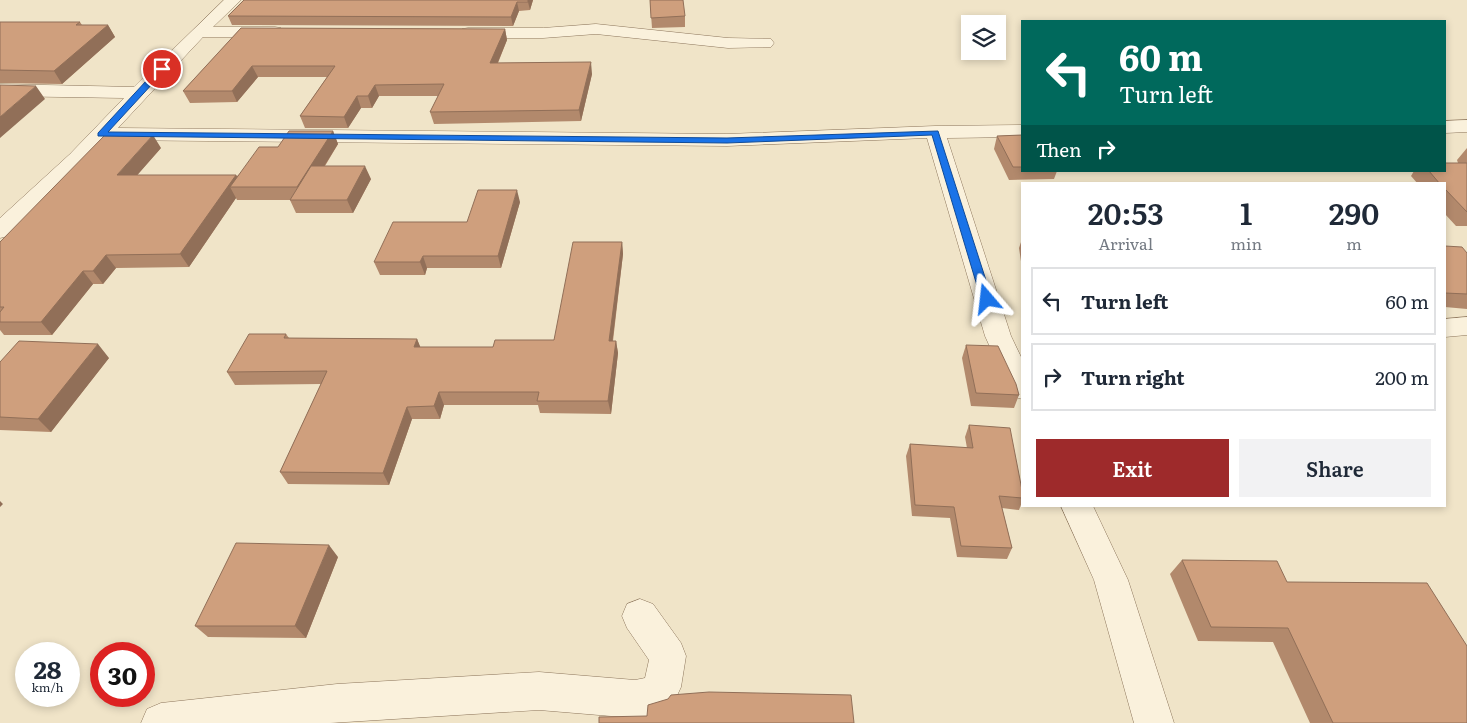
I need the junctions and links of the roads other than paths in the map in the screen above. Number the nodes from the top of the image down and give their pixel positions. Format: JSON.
{"nodes":[{"id":1,"x":233,"y":0,"type":"edge"},
{"id":2,"x":199,"y":32,"type":"junction"},
{"id":3,"x":288,"y":32,"type":"edge"},
{"id":4,"x":454,"y":33,"type":"edge"},
{"id":5,"x":764,"y":43,"type":"dead end"},
{"id":6,"x":0,"y":90,"type":"edge"},
{"id":7,"x":137,"y":93,"type":"junction"},
{"id":8,"x":1467,"y":126,"type":"edge"},
{"id":9,"x":1446,"y":127,"type":"edge"},
{"id":10,"x":935,"y":132,"type":"junction"},
{"id":11,"x":1021,"y":132,"type":"edge"},
{"id":12,"x":101,"y":134,"type":"junction"},
{"id":13,"x":0,"y":231,"type":"edge"},
{"id":14,"x":1467,"y":326,"type":"edge"},
{"id":15,"x":1446,"y":328,"type":"edge"},
{"id":16,"x":1010,"y":334,"type":"edge"},
{"id":17,"x":1021,"y":384,"type":"edge"},
{"id":18,"x":1077,"y":507,"type":"edge"},
{"id":19,"x":640,"y":616,"type":"dead end"},
{"id":20,"x":161,"y":723,"type":"edge"},
{"id":21,"x":1154,"y":723,"type":"edge"}],
"edges":[{"from":1,"to":2,"type":"street"},
{"from":2,"to":3,"type":"street"},
{"from":2,"to":7,"type":"street"},
{"from":4,"to":5,"type":"street"},
{"from":6,"to":7,"type":"street"},
{"from":7,"to":12,"type":"street"},
{"from":8,"to":9,"type":"street"},
{"from":10,"to":11,"type":"street"},
{"from":10,"to":12,"type":"street"},
{"from":10,"to":16,"type":"street"},
{"from":12,"to":13,"type":"street"},
{"from":14,"to":15,"type":"street"},
{"from":16,"to":17,"type":"street"},
{"from":18,"to":21,"type":"street"},
{"from":19,"to":20,"type":"street"}]}
